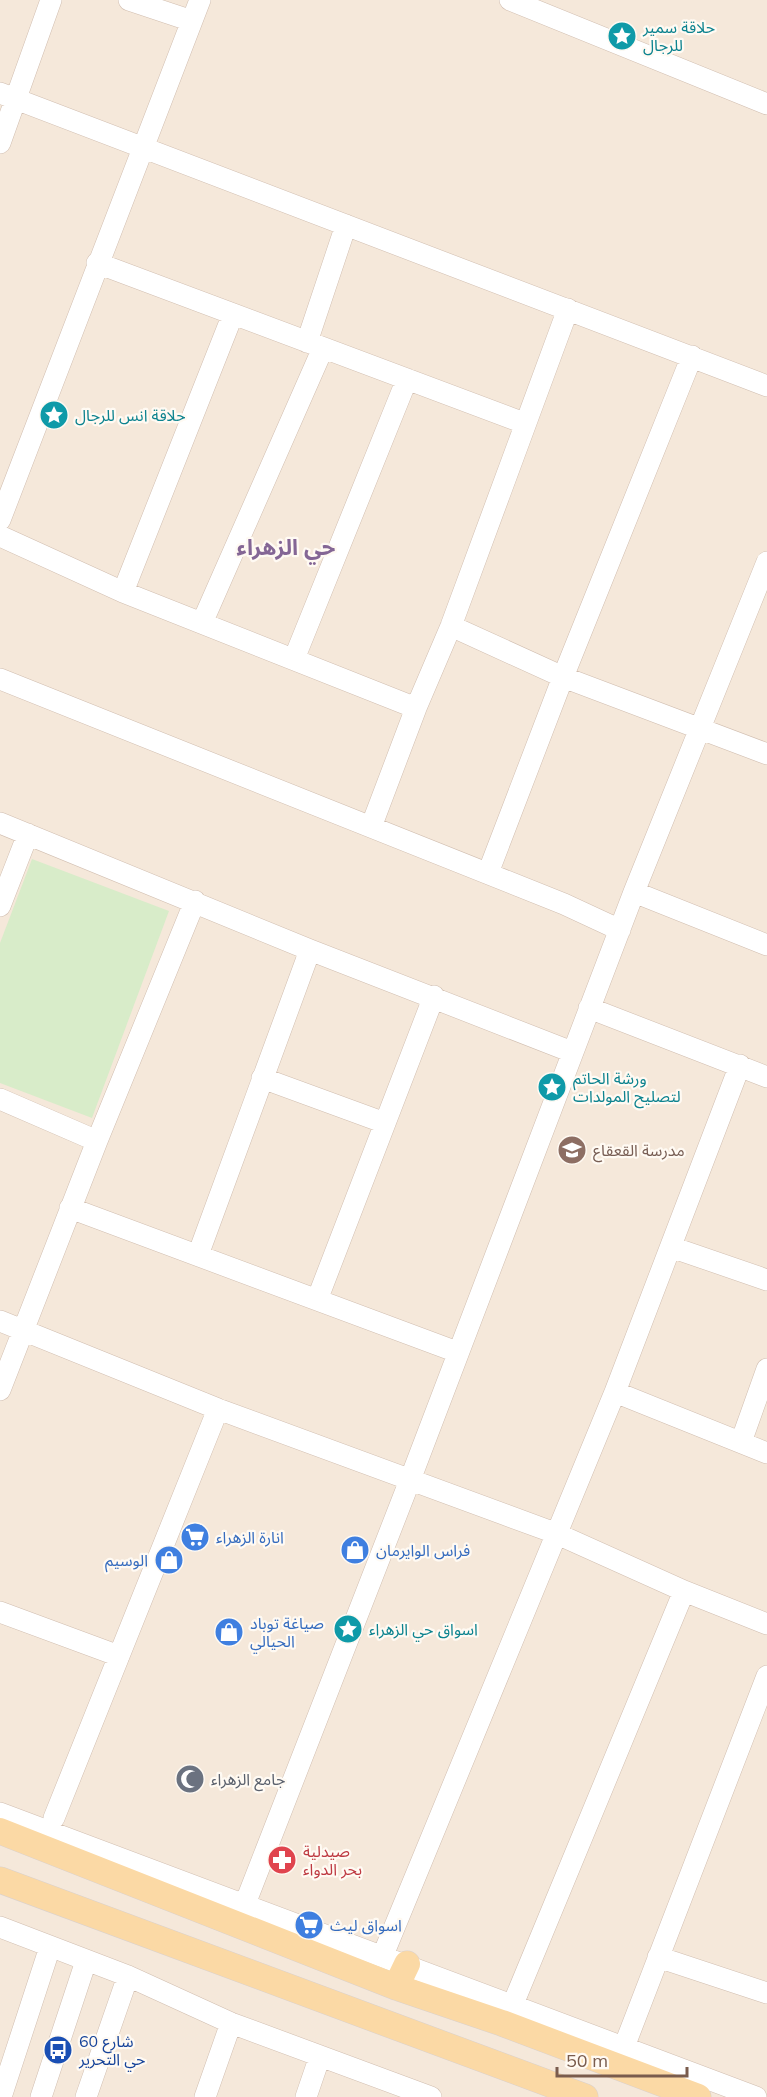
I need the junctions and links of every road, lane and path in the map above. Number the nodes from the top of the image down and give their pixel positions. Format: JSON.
{"nodes":[{"id":1,"x":51,"y":0,"type":"edge"},
{"id":2,"x":129,"y":0,"type":"edge"},
{"id":3,"x":200,"y":0,"type":"edge"},
{"id":4,"x":510,"y":0,"type":"edge"},
{"id":5,"x":559,"y":9,"type":"edge"},
{"id":6,"x":192,"y":21,"type":"junction"},
{"id":7,"x":8,"y":96,"type":"edge"},
{"id":8,"x":767,"y":104,"type":"edge"},
{"id":9,"x":0,"y":143,"type":"edge"},
{"id":10,"x":144,"y":148,"type":"junction"},
{"id":11,"x":346,"y":225,"type":"junction"},
{"id":12,"x":97,"y":263,"type":"junction"},
{"id":13,"x":568,"y":309,"type":"junction"},
{"id":14,"x":232,"y":314,"type":"junction"},
{"id":15,"x":315,"y":345,"type":"junction"},
{"id":16,"x":692,"y":356,"type":"junction"},
{"id":17,"x":407,"y":379,"type":"junction"},
{"id":18,"x":767,"y":386,"type":"edge"},
{"id":19,"x":525,"y":423,"type":"junction"},
{"id":20,"x":0,"y":520,"type":"edge"},
{"id":21,"x":0,"y":536,"type":"edge"},
{"id":22,"x":767,"y":562,"type":"edge"},
{"id":23,"x":123,"y":592,"type":"junction"},
{"id":24,"x":759,"y":609,"type":"edge"},
{"id":25,"x":202,"y":623,"type":"junction"},
{"id":26,"x":451,"y":626,"type":"junction"},
{"id":27,"x":294,"y":659,"type":"junction"},
{"id":28,"x":563,"y":677,"type":"junction"},
{"id":29,"x":0,"y":679,"type":"edge"},
{"id":30,"x":416,"y":708,"type":"junction"},
{"id":31,"x":700,"y":727,"type":"junction"},
{"id":32,"x":767,"y":754,"type":"edge"},
{"id":33,"x":0,"y":823,"type":"edge"},
{"id":34,"x":371,"y":827,"type":"junction"},
{"id":35,"x":28,"y":834,"type":"junction"},
{"id":36,"x":488,"y":873,"type":"junction"},
{"id":37,"x":634,"y":892,"type":"junction"},
{"id":38,"x":195,"y":901,"type":"junction"},
{"id":39,"x":0,"y":906,"type":"edge"},
{"id":40,"x":620,"y":930,"type":"junction"},
{"id":41,"x":767,"y":945,"type":"edge"},
{"id":42,"x":310,"y":950,"type":"junction"},
{"id":43,"x":434,"y":996,"type":"junction"},
{"id":44,"x":590,"y":1008,"type":"junction"},
{"id":45,"x":572,"y":1052,"type":"junction"},
{"id":46,"x":740,"y":1065,"type":"junction"},
{"id":47,"x":767,"y":1077,"type":"edge"},
{"id":48,"x":262,"y":1078,"type":"junction"},
{"id":49,"x":0,"y":1099,"type":"edge"},
{"id":50,"x":385,"y":1123,"type":"junction"},
{"id":51,"x":97,"y":1141,"type":"junction"},
{"id":52,"x":70,"y":1208,"type":"junction"},
{"id":53,"x":671,"y":1247,"type":"junction"},
{"id":54,"x":198,"y":1255,"type":"junction"},
{"id":55,"x":767,"y":1280,"type":"edge"},
{"id":56,"x":316,"y":1300,"type":"junction"},
{"id":57,"x":0,"y":1321,"type":"edge"},
{"id":58,"x":23,"y":1330,"type":"junction"},
{"id":59,"x":457,"y":1352,"type":"junction"},
{"id":60,"x":767,"y":1369,"type":"edge"},
{"id":61,"x":0,"y":1390,"type":"edge"},
{"id":62,"x":615,"y":1392,"type":"junction"},
{"id":63,"x":218,"y":1409,"type":"junction"},
{"id":64,"x":741,"y":1442,"type":"junction"},
{"id":65,"x":767,"y":1453,"type":"edge"},
{"id":66,"x":410,"y":1480,"type":"junction"},
{"id":67,"x":555,"y":1533,"type":"junction"},
{"id":68,"x":684,"y":1591,"type":"junction"},
{"id":69,"x":0,"y":1612,"type":"edge"},
{"id":70,"x":767,"y":1624,"type":"edge"},
{"id":71,"x":119,"y":1656,"type":"junction"},
{"id":72,"x":767,"y":1676,"type":"edge"},
{"id":73,"x":0,"y":1813,"type":"edge"},
{"id":74,"x":54,"y":1818,"type":"dead end"},
{"id":75,"x":0,"y":1831,"type":"edge"},
{"id":76,"x":0,"y":1880,"type":"edge"},
{"id":77,"x":245,"y":1904,"type":"junction"},
{"id":78,"x":0,"y":1927,"type":"edge"},
{"id":79,"x":50,"y":1947,"type":"junction"},
{"id":80,"x":383,"y":1955,"type":"junction"},
{"id":81,"x":658,"y":1958,"type":"junction"},
{"id":82,"x":86,"y":1961,"type":"junction"},
{"id":83,"x":407,"y":1964,"type":"junction"},
{"id":84,"x":128,"y":1976,"type":"junction"},
{"id":85,"x":396,"y":1987,"type":"junction"},
{"id":86,"x":767,"y":1993,"type":"edge"},
{"id":87,"x":513,"y":2004,"type":"junction"},
{"id":88,"x":231,"y":2023,"type":"junction"},
{"id":89,"x":624,"y":2047,"type":"junction"},
{"id":90,"x":320,"y":2056,"type":"junction"},
{"id":91,"x":419,"y":2095,"type":"edge"},
{"id":92,"x":1,"y":2097,"type":"edge"},
{"id":93,"x":41,"y":2097,"type":"edge"},
{"id":94,"x":86,"y":2097,"type":"edge"},
{"id":95,"x":205,"y":2097,"type":"edge"},
{"id":96,"x":306,"y":2097,"type":"edge"},
{"id":97,"x":585,"y":2097,"type":"edge"},
{"id":98,"x":698,"y":2097,"type":"edge"},
{"id":99,"x":756,"y":2097,"type":"edge"}],
"edges":[{"from":1,"to":7,"type":"street"},
{"from":2,"to":6,"type":"street"},
{"from":3,"to":6,"type":"street"},
{"from":4,"to":5,"type":"street"},
{"from":5,"to":8,"type":"street"},
{"from":6,"to":10,"type":"street"},
{"from":7,"to":9,"type":"street"},
{"from":7,"to":10,"type":"street"},
{"from":10,"to":11,"type":"street"},
{"from":10,"to":12,"type":"street"},
{"from":11,"to":13,"type":"street"},
{"from":11,"to":15,"type":"street"},
{"from":12,"to":14,"type":"street"},
{"from":12,"to":20,"type":"street"},
{"from":13,"to":16,"type":"street"},
{"from":13,"to":19,"type":"street"},
{"from":14,"to":15,"type":"street"},
{"from":14,"to":23,"type":"street"},
{"from":15,"to":17,"type":"street"},
{"from":15,"to":25,"type":"street"},
{"from":16,"to":18,"type":"street"},
{"from":16,"to":28,"type":"street"},
{"from":17,"to":19,"type":"street"},
{"from":17,"to":27,"type":"street"},
{"from":19,"to":26,"type":"street"},
{"from":21,"to":23,"type":"street"},
{"from":22,"to":24,"type":"street"},
{"from":23,"to":25,"type":"street"},
{"from":24,"to":31,"type":"street"},
{"from":25,"to":27,"type":"street"},
{"from":26,"to":28,"type":"street"},
{"from":26,"to":30,"type":"street"},
{"from":27,"to":30,"type":"street"},
{"from":28,"to":31,"type":"street"},
{"from":28,"to":36,"type":"street"},
{"from":29,"to":34,"type":"street"},
{"from":30,"to":34,"type":"street"},
{"from":31,"to":32,"type":"street"},
{"from":31,"to":37,"type":"street"},
{"from":33,"to":35,"type":"street"},
{"from":34,"to":36,"type":"street"},
{"from":35,"to":38,"type":"street"},
{"from":35,"to":39,"type":"street"},
{"from":36,"to":40,"type":"street"},
{"from":37,"to":40,"type":"street"},
{"from":37,"to":41,"type":"street"},
{"from":38,"to":42,"type":"street"},
{"from":38,"to":51,"type":"street"},
{"from":40,"to":44,"type":"street"},
{"from":42,"to":43,"type":"street"},
{"from":42,"to":48,"type":"street"},
{"from":43,"to":45,"type":"street"},
{"from":43,"to":50,"type":"street"},
{"from":44,"to":45,"type":"street"},
{"from":44,"to":46,"type":"street"},
{"from":45,"to":59,"type":"street"},
{"from":46,"to":47,"type":"street"},
{"from":46,"to":53,"type":"street"},
{"from":48,"to":50,"type":"street"},
{"from":48,"to":54,"type":"street"},
{"from":49,"to":51,"type":"street"},
{"from":50,"to":56,"type":"street"},
{"from":51,"to":52,"type":"street"},
{"from":52,"to":54,"type":"street"},
{"from":52,"to":58,"type":"street"},
{"from":53,"to":55,"type":"street"},
{"from":53,"to":62,"type":"street"},
{"from":54,"to":56,"type":"street"},
{"from":56,"to":59,"type":"street"},
{"from":57,"to":58,"type":"street"},
{"from":58,"to":61,"type":"street"},
{"from":58,"to":63,"type":"street"},
{"from":59,"to":66,"type":"street"},
{"from":60,"to":64,"type":"street"},
{"from":62,"to":64,"type":"street"},
{"from":62,"to":67,"type":"street"},
{"from":63,"to":66,"type":"street"},
{"from":63,"to":71,"type":"street"},
{"from":64,"to":65,"type":"street"},
{"from":66,"to":67,"type":"street"},
{"from":66,"to":77,"type":"street"},
{"from":67,"to":68,"type":"street"},
{"from":67,"to":80,"type":"street"},
{"from":68,"to":70,"type":"street"},
{"from":68,"to":87,"type":"street"},
{"from":69,"to":71,"type":"street"},
{"from":71,"to":74,"type":"street"},
{"from":72,"to":81,"type":"street"},
{"from":73,"to":77,"type":"street"},
{"from":75,"to":85,"type":"main road"},
{"from":76,"to":97,"type":"main road"},
{"from":77,"to":80,"type":"street"},
{"from":78,"to":79,"type":"street"},
{"from":79,"to":82,"type":"street"},
{"from":79,"to":92,"type":"street"},
{"from":80,"to":83,"type":"street"},
{"from":81,"to":86,"type":"street"},
{"from":81,"to":89,"type":"street"},
{"from":82,"to":84,"type":"street"},
{"from":82,"to":93,"type":"street"},
{"from":83,"to":85,"type":"main road"},
{"from":83,"to":87,"type":"street"},
{"from":84,"to":88,"type":"street"},
{"from":84,"to":94,"type":"street"},
{"from":85,"to":98,"type":"main road"},
{"from":87,"to":89,"type":"street"},
{"from":88,"to":90,"type":"street"},
{"from":88,"to":95,"type":"street"},
{"from":89,"to":99,"type":"street"},
{"from":90,"to":91,"type":"street"},
{"from":90,"to":96,"type":"street"}]}
